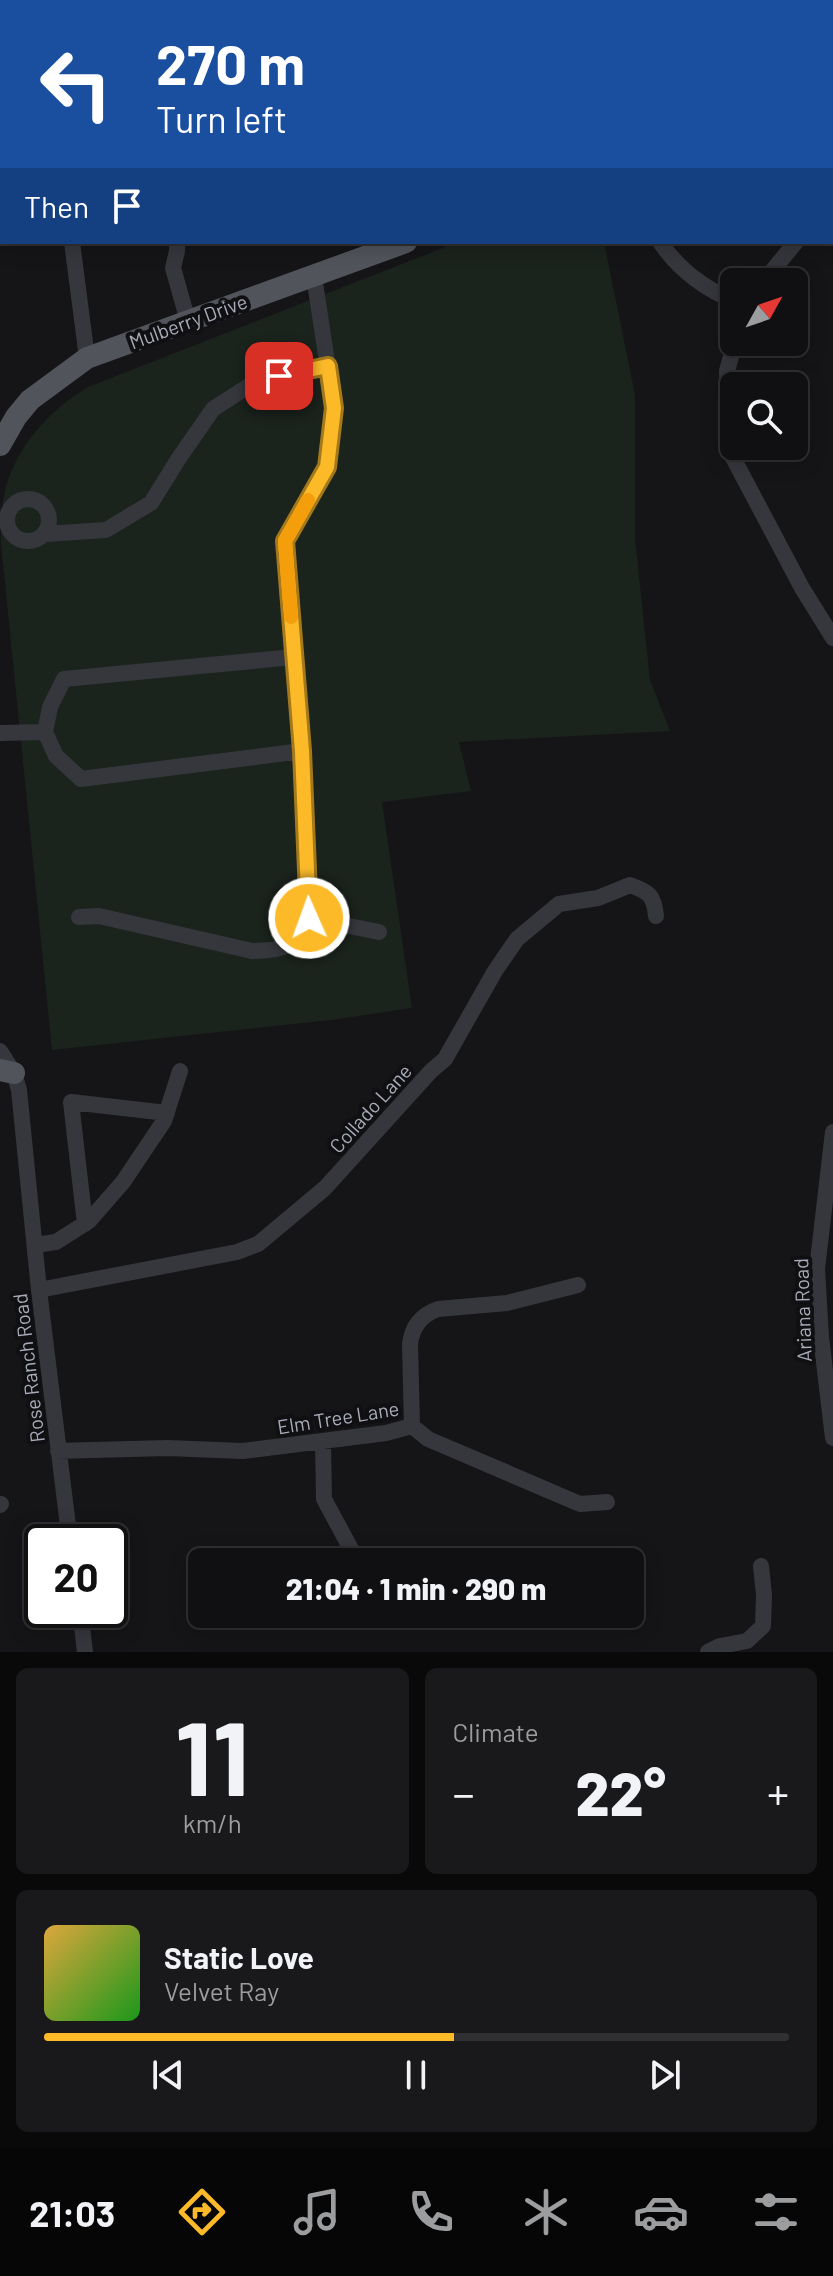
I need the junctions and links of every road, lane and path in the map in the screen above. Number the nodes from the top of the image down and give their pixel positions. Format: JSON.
{"nodes":[{"id":1,"x":72,"y":244,"type":"edge"},
{"id":2,"x":177,"y":244,"type":"edge"},
{"id":3,"x":401,"y":244,"type":"edge"},
{"id":4,"x":661,"y":244,"type":"edge"},
{"id":5,"x":794,"y":244,"type":"edge"},
{"id":6,"x":775,"y":268,"type":"edge"},
{"id":7,"x":314,"y":276,"type":"junction"},
{"id":8,"x":720,"y":295,"type":"edge"},
{"id":9,"x":188,"y":321,"type":"junction"},
{"id":10,"x":731,"y":356,"type":"edge"},
{"id":11,"x":87,"y":358,"type":"junction"},
{"id":12,"x":328,"y":366,"type":"junction"},
{"id":13,"x":0,"y":445,"type":"edge"},
{"id":14,"x":45,"y":534,"type":"dead end"},
{"id":15,"x":833,"y":638,"type":"edge"},
{"id":16,"x":294,"y":657,"type":"junction"},
{"id":17,"x":45,"y":732,"type":"junction"},
{"id":18,"x":0,"y":733,"type":"edge"},
{"id":19,"x":302,"y":751,"type":"junction"},
{"id":20,"x":656,"y":916,"type":"dead end"},
{"id":21,"x":79,"y":917,"type":"dead end"},
{"id":22,"x":309,"y":918,"type":"junction"},
{"id":23,"x":379,"y":932,"type":"dead end"},
{"id":24,"x":0,"y":1051,"type":"edge"},
{"id":25,"x":180,"y":1071,"type":"dead end"},
{"id":26,"x":7,"y":1072,"type":"edge"},
{"id":27,"x":167,"y":1113,"type":"junction"},
{"id":28,"x":833,"y":1132,"type":"edge"},
{"id":29,"x":85,"y":1224,"type":"junction"},
{"id":30,"x":35,"y":1245,"type":"junction"},
{"id":31,"x":578,"y":1285,"type":"dead end"},
{"id":32,"x":39,"y":1290,"type":"junction"},
{"id":33,"x":412,"y":1426,"type":"junction"},
{"id":34,"x":833,"y":1438,"type":"edge"},
{"id":35,"x":323,"y":1441,"type":"junction"},
{"id":36,"x":58,"y":1451,"type":"junction"},
{"id":37,"x":607,"y":1502,"type":"dead end"},
{"id":38,"x":68,"y":1524,"type":"edge"},
{"id":39,"x":350,"y":1548,"type":"edge"},
{"id":40,"x":761,"y":1566,"type":"dead end"},
{"id":41,"x":82,"y":1628,"type":"edge"},
{"id":42,"x":85,"y":1652,"type":"edge"},
{"id":43,"x":708,"y":1652,"type":"edge"}],
"edges":[{"from":1,"to":11,"type":"street"},
{"from":2,"to":9,"type":"street"},
{"from":3,"to":7,"type":"main road","name":"Mulberry Drive"},
{"from":4,"to":8,"type":"street"},
{"from":5,"to":6,"type":"street"},
{"from":7,"to":9,"type":"main road","name":"Mulberry Drive"},
{"from":7,"to":12,"type":"street"},
{"from":9,"to":11,"type":"main road","name":"Mulberry Drive"},
{"from":10,"to":15,"type":"street"},
{"from":11,"to":13,"type":"main road","name":"Mulberry Drive"},
{"from":12,"to":14,"type":"street"},
{"from":12,"to":16,"type":"street"},
{"from":16,"to":17,"type":"street"},
{"from":16,"to":19,"type":"street"},
{"from":17,"to":18,"type":"street"},
{"from":17,"to":19,"type":"street"},
{"from":19,"to":22,"type":"street"},
{"from":20,"to":32,"type":"street","name":"Collado Lane"},
{"from":21,"to":22,"type":"street"},
{"from":22,"to":23,"type":"street"},
{"from":24,"to":26,"type":"street","name":"Rose Ranch Road"},
{"from":25,"to":27,"type":"street"},
{"from":26,"to":30,"type":"street","name":"Rose Ranch Road"},
{"from":27,"to":29,"type":"street"},
{"from":27,"to":29,"type":"street"},
{"from":28,"to":34,"type":"street","name":"Ariana Road"},
{"from":29,"to":30,"type":"street"},
{"from":30,"to":32,"type":"street","name":"Rose Ranch Road"},
{"from":31,"to":33,"type":"street"},
{"from":32,"to":36,"type":"street","name":"Rose Ranch Road"},
{"from":33,"to":35,"type":"street","name":"Elm Tree Lane"},
{"from":33,"to":37,"type":"street","name":"Elm Tree Lane"},
{"from":35,"to":36,"type":"street","name":"Elm Tree Lane"},
{"from":35,"to":39,"type":"street"},
{"from":36,"to":38,"type":"street","name":"Rose Ranch Road"},
{"from":40,"to":43,"type":"street"},
{"from":41,"to":42,"type":"street"}]}
